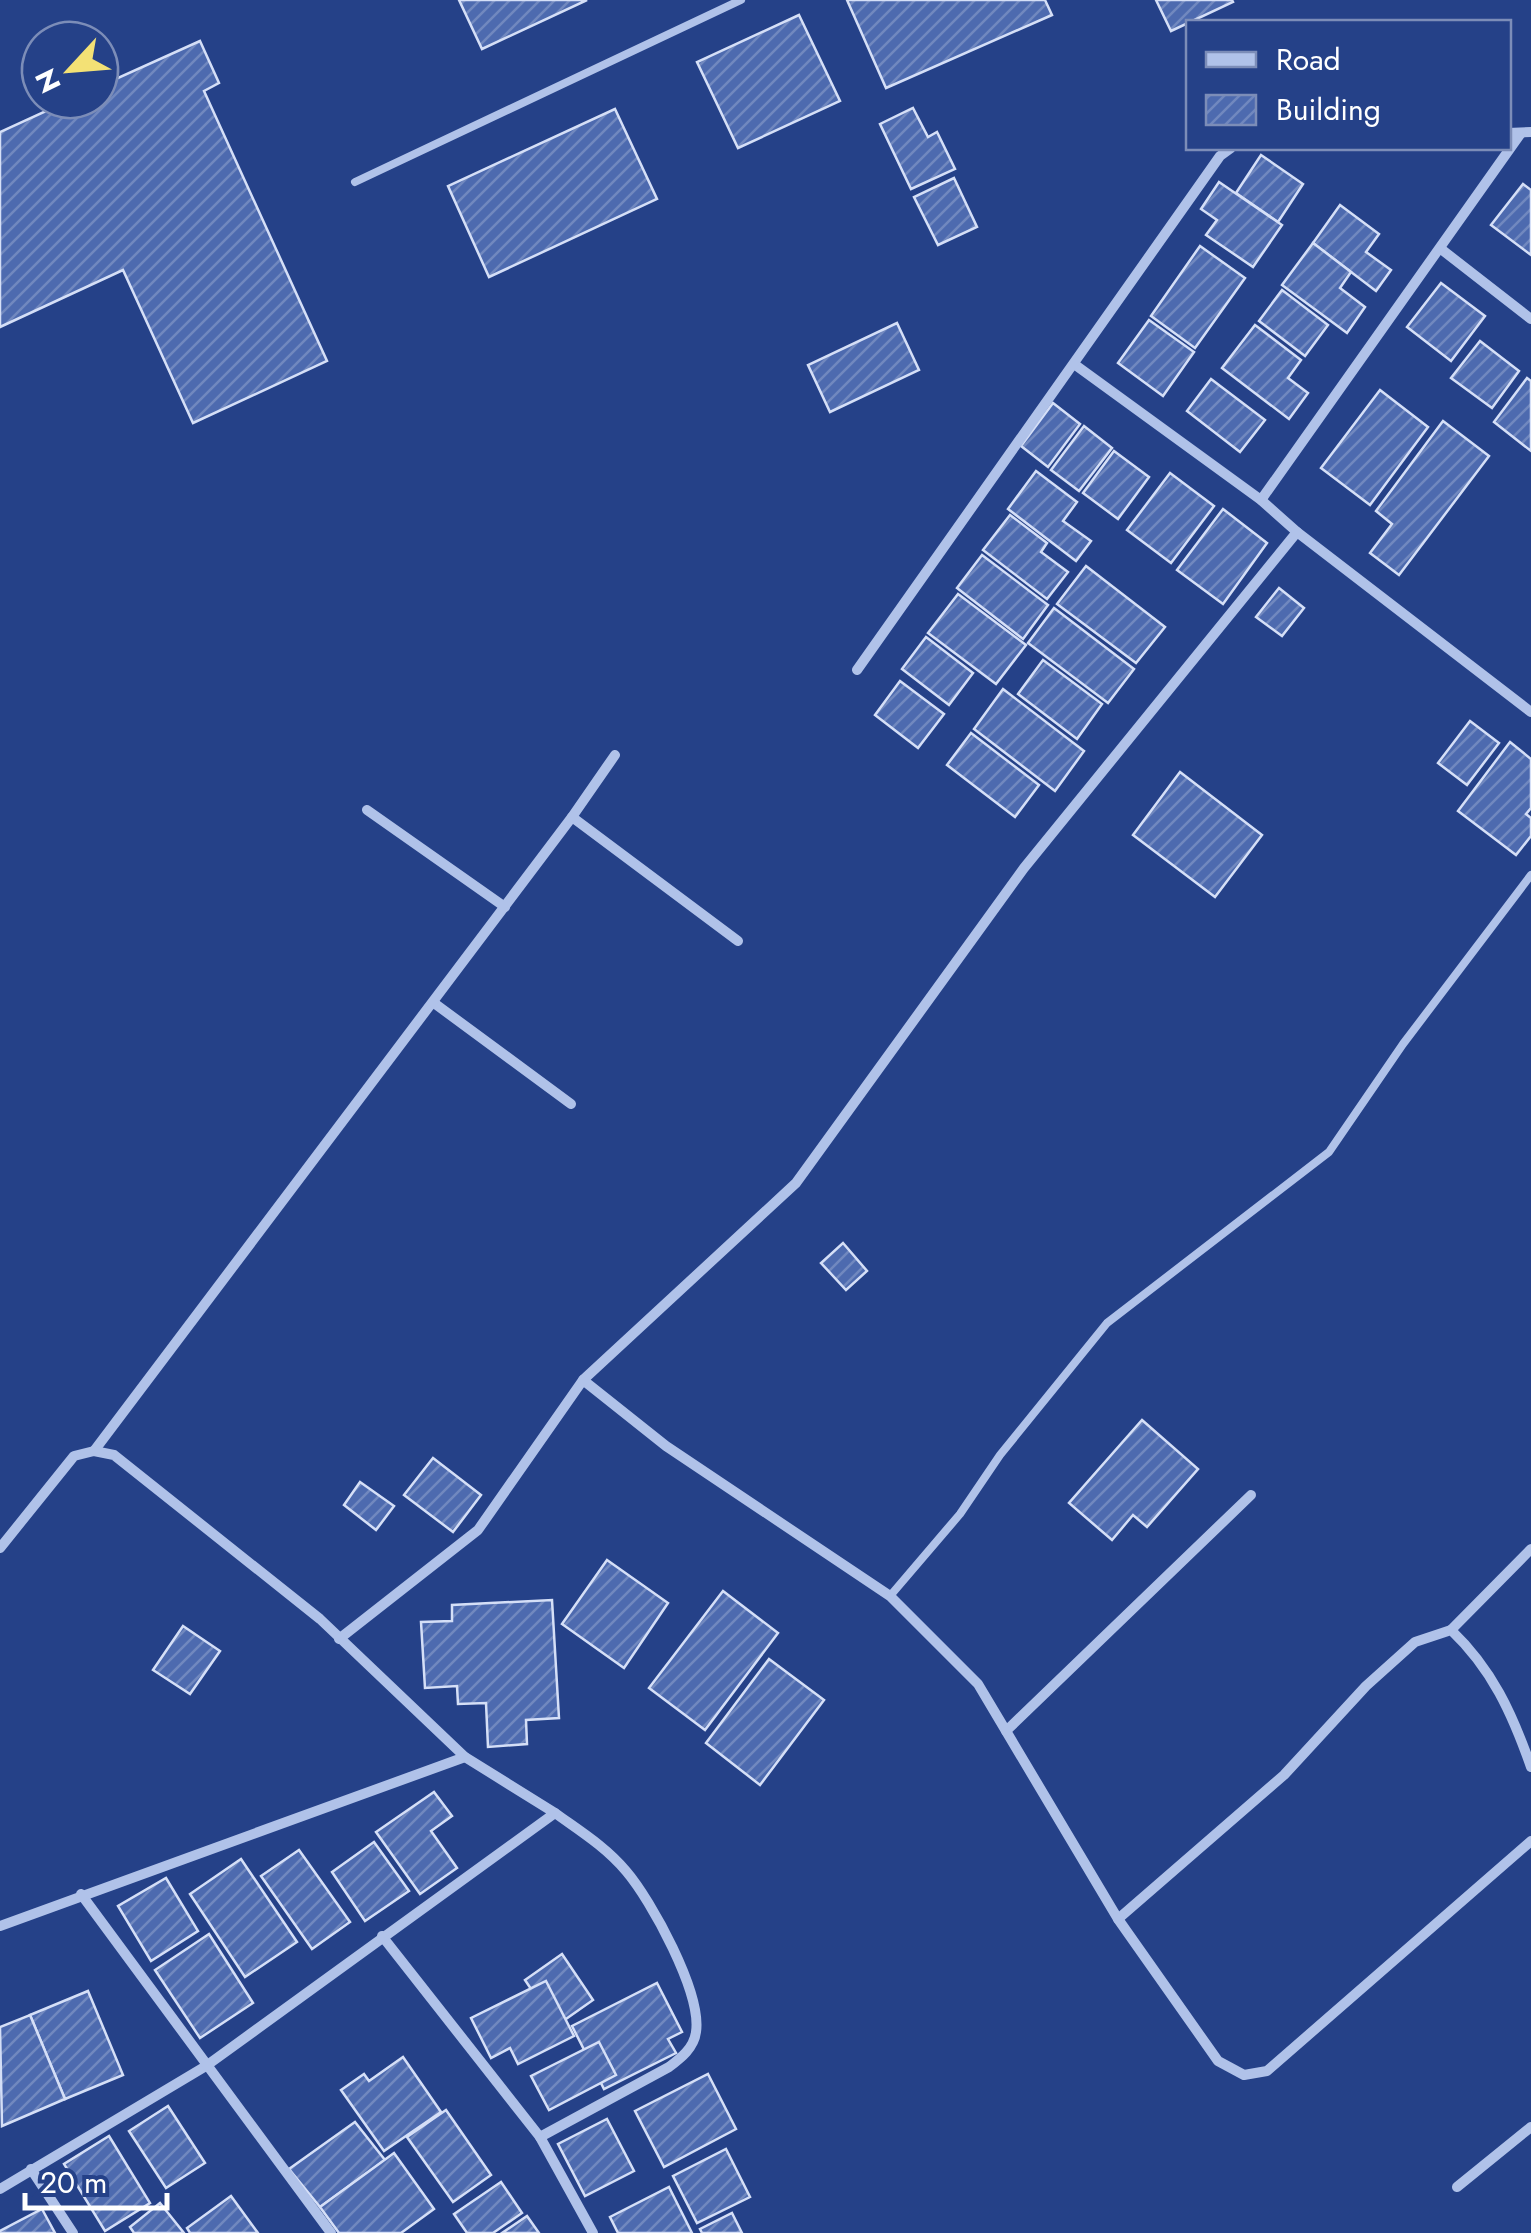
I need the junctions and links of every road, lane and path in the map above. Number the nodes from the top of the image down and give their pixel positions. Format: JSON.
{"nodes":[{"id":1,"x":741,"y":0,"type":"edge"},
{"id":2,"x":1526,"y":132,"type":"edge"},
{"id":3,"x":1228,"y":150,"type":"edge"},
{"id":4,"x":355,"y":182,"type":"dead end"},
{"id":5,"x":1441,"y":248,"type":"junction"},
{"id":6,"x":1531,"y":319,"type":"edge"},
{"id":7,"x":1074,"y":364,"type":"junction"},
{"id":8,"x":1261,"y":500,"type":"junction"},
{"id":9,"x":1297,"y":532,"type":"junction"},
{"id":10,"x":857,"y":670,"type":"dead end"},
{"id":11,"x":1531,"y":712,"type":"edge"},
{"id":12,"x":615,"y":755,"type":"dead end"},
{"id":13,"x":367,"y":810,"type":"dead end"},
{"id":14,"x":572,"y":817,"type":"junction"},
{"id":15,"x":1531,"y":875,"type":"edge"},
{"id":16,"x":505,"y":907,"type":"junction"},
{"id":17,"x":738,"y":941,"type":"dead end"},
{"id":18,"x":434,"y":1003,"type":"junction"},
{"id":19,"x":572,"y":1104,"type":"dead end"},
{"id":20,"x":583,"y":1380,"type":"junction"},
{"id":21,"x":94,"y":1451,"type":"junction"},
{"id":22,"x":1250,"y":1495,"type":"dead end"},
{"id":23,"x":0,"y":1548,"type":"edge"},
{"id":24,"x":1531,"y":1549,"type":"edge"},
{"id":25,"x":890,"y":1596,"type":"junction"},
{"id":26,"x":1451,"y":1630,"type":"junction"},
{"id":27,"x":339,"y":1639,"type":"junction"},
{"id":28,"x":1006,"y":1731,"type":"junction"},
{"id":29,"x":466,"y":1757,"type":"junction"},
{"id":30,"x":1531,"y":1767,"type":"edge"},
{"id":31,"x":555,"y":1813,"type":"junction"},
{"id":32,"x":1531,"y":1841,"type":"edge"},
{"id":33,"x":81,"y":1894,"type":"junction"},
{"id":34,"x":1118,"y":1919,"type":"junction"},
{"id":35,"x":0,"y":1926,"type":"edge"},
{"id":36,"x":382,"y":1936,"type":"junction"},
{"id":37,"x":206,"y":2066,"type":"junction"},
{"id":38,"x":1531,"y":2126,"type":"edge"},
{"id":39,"x":540,"y":2136,"type":"junction"},
{"id":40,"x":32,"y":2169,"type":"junction"},
{"id":41,"x":1457,"y":2188,"type":"dead end"},
{"id":42,"x":0,"y":2189,"type":"edge"},
{"id":43,"x":73,"y":2233,"type":"edge"},
{"id":44,"x":331,"y":2233,"type":"edge"},
{"id":45,"x":592,"y":2233,"type":"edge"}],
"edges":[{"from":1,"to":4,"type":"lane"},
{"from":2,"to":5,"type":"street"},
{"from":3,"to":7,"type":"street"},
{"from":5,"to":6,"type":"street"},
{"from":5,"to":8,"type":"street"},
{"from":7,"to":8,"type":"street"},
{"from":7,"to":10,"type":"street"},
{"from":8,"to":9,"type":"street"},
{"from":9,"to":11,"type":"street"},
{"from":9,"to":20,"type":"street"},
{"from":12,"to":14,"type":"street"},
{"from":13,"to":16,"type":"street"},
{"from":14,"to":16,"type":"street"},
{"from":14,"to":17,"type":"street"},
{"from":15,"to":25,"type":"lane"},
{"from":16,"to":18,"type":"street"},
{"from":18,"to":19,"type":"street"},
{"from":18,"to":21,"type":"street"},
{"from":20,"to":25,"type":"street"},
{"from":20,"to":27,"type":"street"},
{"from":21,"to":23,"type":"street"},
{"from":21,"to":27,"type":"street"},
{"from":22,"to":28,"type":"street"},
{"from":24,"to":26,"type":"street"},
{"from":25,"to":28,"type":"street"},
{"from":26,"to":30,"type":"street"},
{"from":26,"to":34,"type":"street"},
{"from":27,"to":29,"type":"street"},
{"from":28,"to":34,"type":"street"},
{"from":29,"to":31,"type":"street"},
{"from":29,"to":33,"type":"street"},
{"from":31,"to":36,"type":"street"},
{"from":31,"to":39,"type":"street"},
{"from":32,"to":34,"type":"street"},
{"from":33,"to":35,"type":"street"},
{"from":33,"to":37,"type":"street"},
{"from":36,"to":37,"type":"street"},
{"from":36,"to":39,"type":"street"},
{"from":37,"to":40,"type":"street"},
{"from":37,"to":44,"type":"street"},
{"from":38,"to":41,"type":"street"},
{"from":39,"to":45,"type":"street"},
{"from":40,"to":42,"type":"street"},
{"from":40,"to":43,"type":"street"}]}
